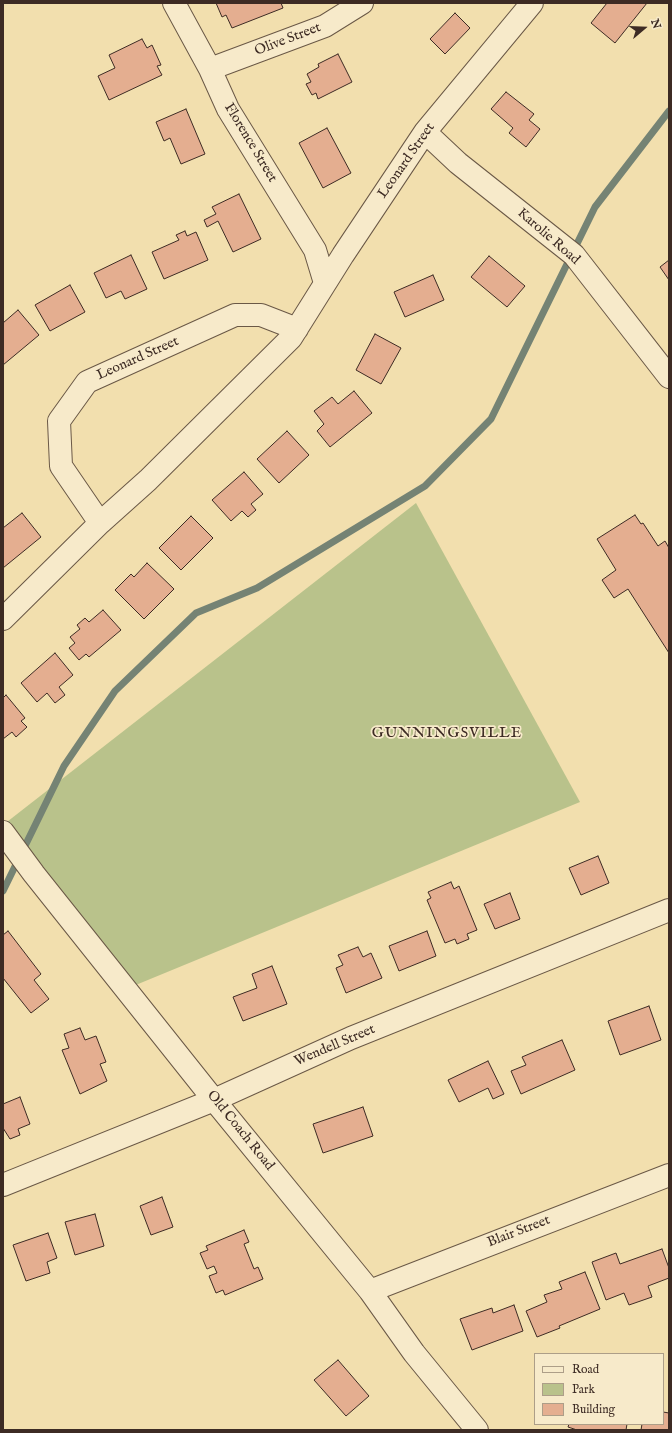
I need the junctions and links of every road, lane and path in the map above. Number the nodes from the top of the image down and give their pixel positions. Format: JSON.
{"nodes":[{"id":1,"x":174,"y":3,"type":"edge"},
{"id":2,"x":362,"y":3,"type":"edge"},
{"id":3,"x":532,"y":3,"type":"edge"},
{"id":4,"x":210,"y":69,"type":"junction"},
{"id":5,"x":425,"y":132,"type":"junction"},
{"id":6,"x":325,"y":283,"type":"junction"},
{"id":7,"x":297,"y":329,"type":"junction"},
{"id":8,"x":662,"y":354,"type":"edge"},
{"id":9,"x":669,"y":377,"type":"edge"},
{"id":10,"x":100,"y":523,"type":"junction"},
{"id":11,"x":3,"y":619,"type":"edge"},
{"id":12,"x":6,"y":842,"type":"edge"},
{"id":13,"x":669,"y":910,"type":"edge"},
{"id":14,"x":214,"y":1100,"type":"junction"},
{"id":15,"x":669,"y":1175,"type":"edge"},
{"id":16,"x":3,"y":1185,"type":"edge"},
{"id":17,"x":370,"y":1291,"type":"junction"},
{"id":18,"x":477,"y":1430,"type":"edge"}],
"edges":[{"from":1,"to":4,"type":"street","name":"Florence Street"},
{"from":2,"to":4,"type":"street","name":"Olive Street"},
{"from":3,"to":5,"type":"street","name":"Leonard Street"},
{"from":4,"to":6,"type":"street","name":"Florence Street"},
{"from":5,"to":6,"type":"street","name":"Leonard Street"},
{"from":5,"to":8,"type":"street","name":"Karolie Road"},
{"from":6,"to":7,"type":"street","name":"Leonard Street"},
{"from":7,"to":10,"type":"street","name":"Leonard Street"},
{"from":7,"to":10,"type":"street","name":"Leonard Street"},
{"from":8,"to":9,"type":"street","name":"Karolie Road"},
{"from":10,"to":11,"type":"street","name":"Leonard Street"},
{"from":12,"to":14,"type":"street","name":"Old Coach Road"},
{"from":13,"to":14,"type":"street","name":"Wendell Street"},
{"from":14,"to":16,"type":"street","name":"Wendell Street"},
{"from":14,"to":17,"type":"street","name":"Old Coach Road"},
{"from":15,"to":17,"type":"street","name":"Blair Street"},
{"from":17,"to":18,"type":"street","name":"Old Coach Road"}]}
